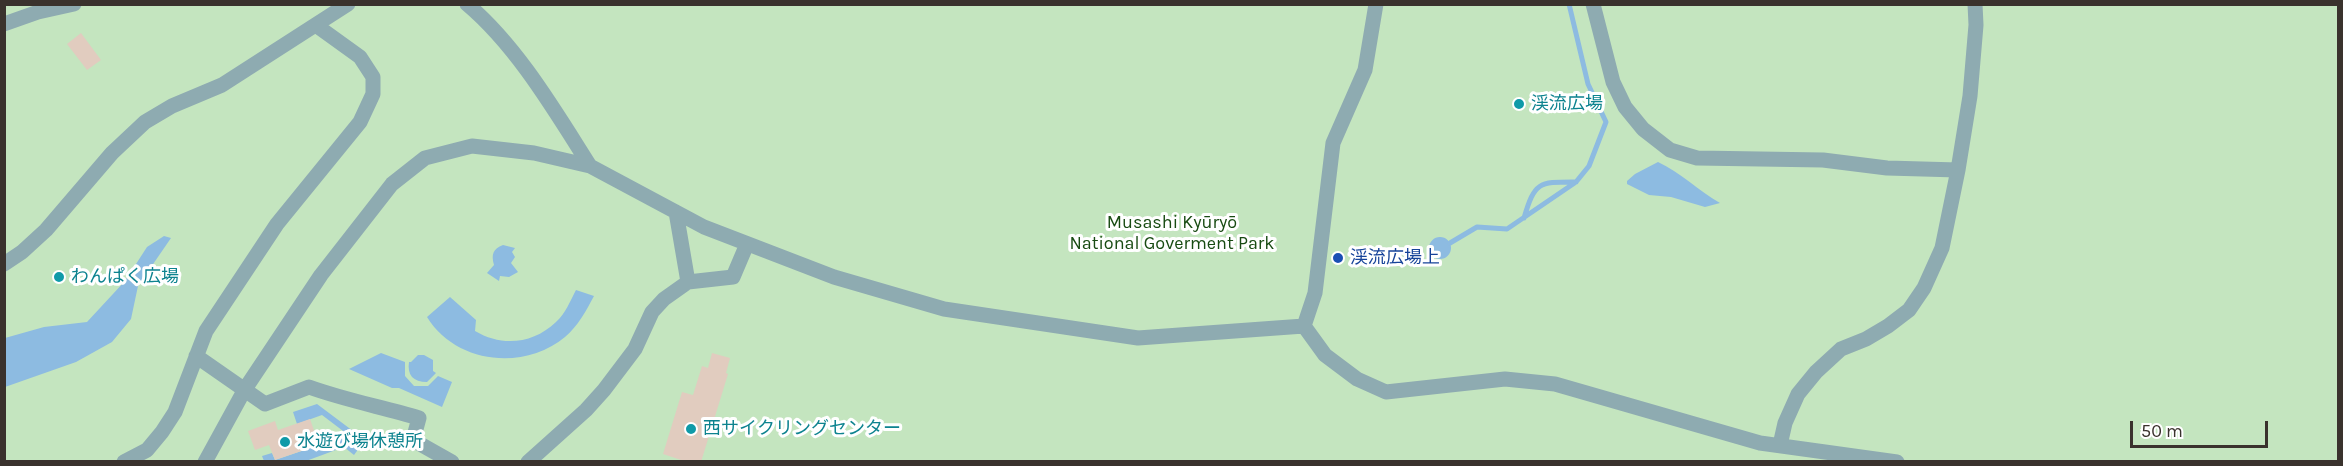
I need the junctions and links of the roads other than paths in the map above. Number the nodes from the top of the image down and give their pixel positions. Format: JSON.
{"nodes":[{"id":1,"x":74,"y":4,"type":"edge"},
{"id":2,"x":348,"y":4,"type":"edge"},
{"id":3,"x":467,"y":4,"type":"edge"},
{"id":4,"x":1377,"y":4,"type":"edge"},
{"id":5,"x":1593,"y":4,"type":"edge"},
{"id":6,"x":1975,"y":4,"type":"edge"},
{"id":7,"x":4,"y":24,"type":"edge"},
{"id":8,"x":317,"y":26,"type":"junction"},
{"id":9,"x":590,"y":166,"type":"junction"},
{"id":10,"x":1958,"y":170,"type":"junction"},
{"id":11,"x":676,"y":212,"type":"junction"},
{"id":12,"x":747,"y":244,"type":"junction"},
{"id":13,"x":4,"y":264,"type":"edge"},
{"id":14,"x":688,"y":282,"type":"junction"},
{"id":15,"x":1304,"y":326,"type":"junction"},
{"id":16,"x":196,"y":356,"type":"junction"},
{"id":17,"x":245,"y":389,"type":"junction"},
{"id":18,"x":1780,"y":445,"type":"junction"},
{"id":19,"x":124,"y":462,"type":"edge"},
{"id":20,"x":206,"y":462,"type":"edge"},
{"id":21,"x":452,"y":462,"type":"edge"},
{"id":22,"x":528,"y":462,"type":"edge"},
{"id":23,"x":1897,"y":462,"type":"edge"}],
"edges":[{"from":1,"to":7,"type":"street"},
{"from":2,"to":8,"type":"street"},
{"from":3,"to":9,"type":"street"},
{"from":4,"to":15,"type":"street"},
{"from":5,"to":10,"type":"street"},
{"from":6,"to":10,"type":"street"},
{"from":8,"to":13,"type":"street"},
{"from":8,"to":16,"type":"street"},
{"from":9,"to":11,"type":"street"},
{"from":9,"to":17,"type":"street"},
{"from":10,"to":18,"type":"street"},
{"from":11,"to":12,"type":"street"},
{"from":11,"to":14,"type":"street"},
{"from":12,"to":14,"type":"street"},
{"from":12,"to":15,"type":"street"},
{"from":14,"to":22,"type":"street"},
{"from":15,"to":18,"type":"street"},
{"from":16,"to":17,"type":"street"},
{"from":16,"to":19,"type":"street"},
{"from":17,"to":20,"type":"street"},
{"from":17,"to":21,"type":"street"},
{"from":18,"to":23,"type":"street"}]}
